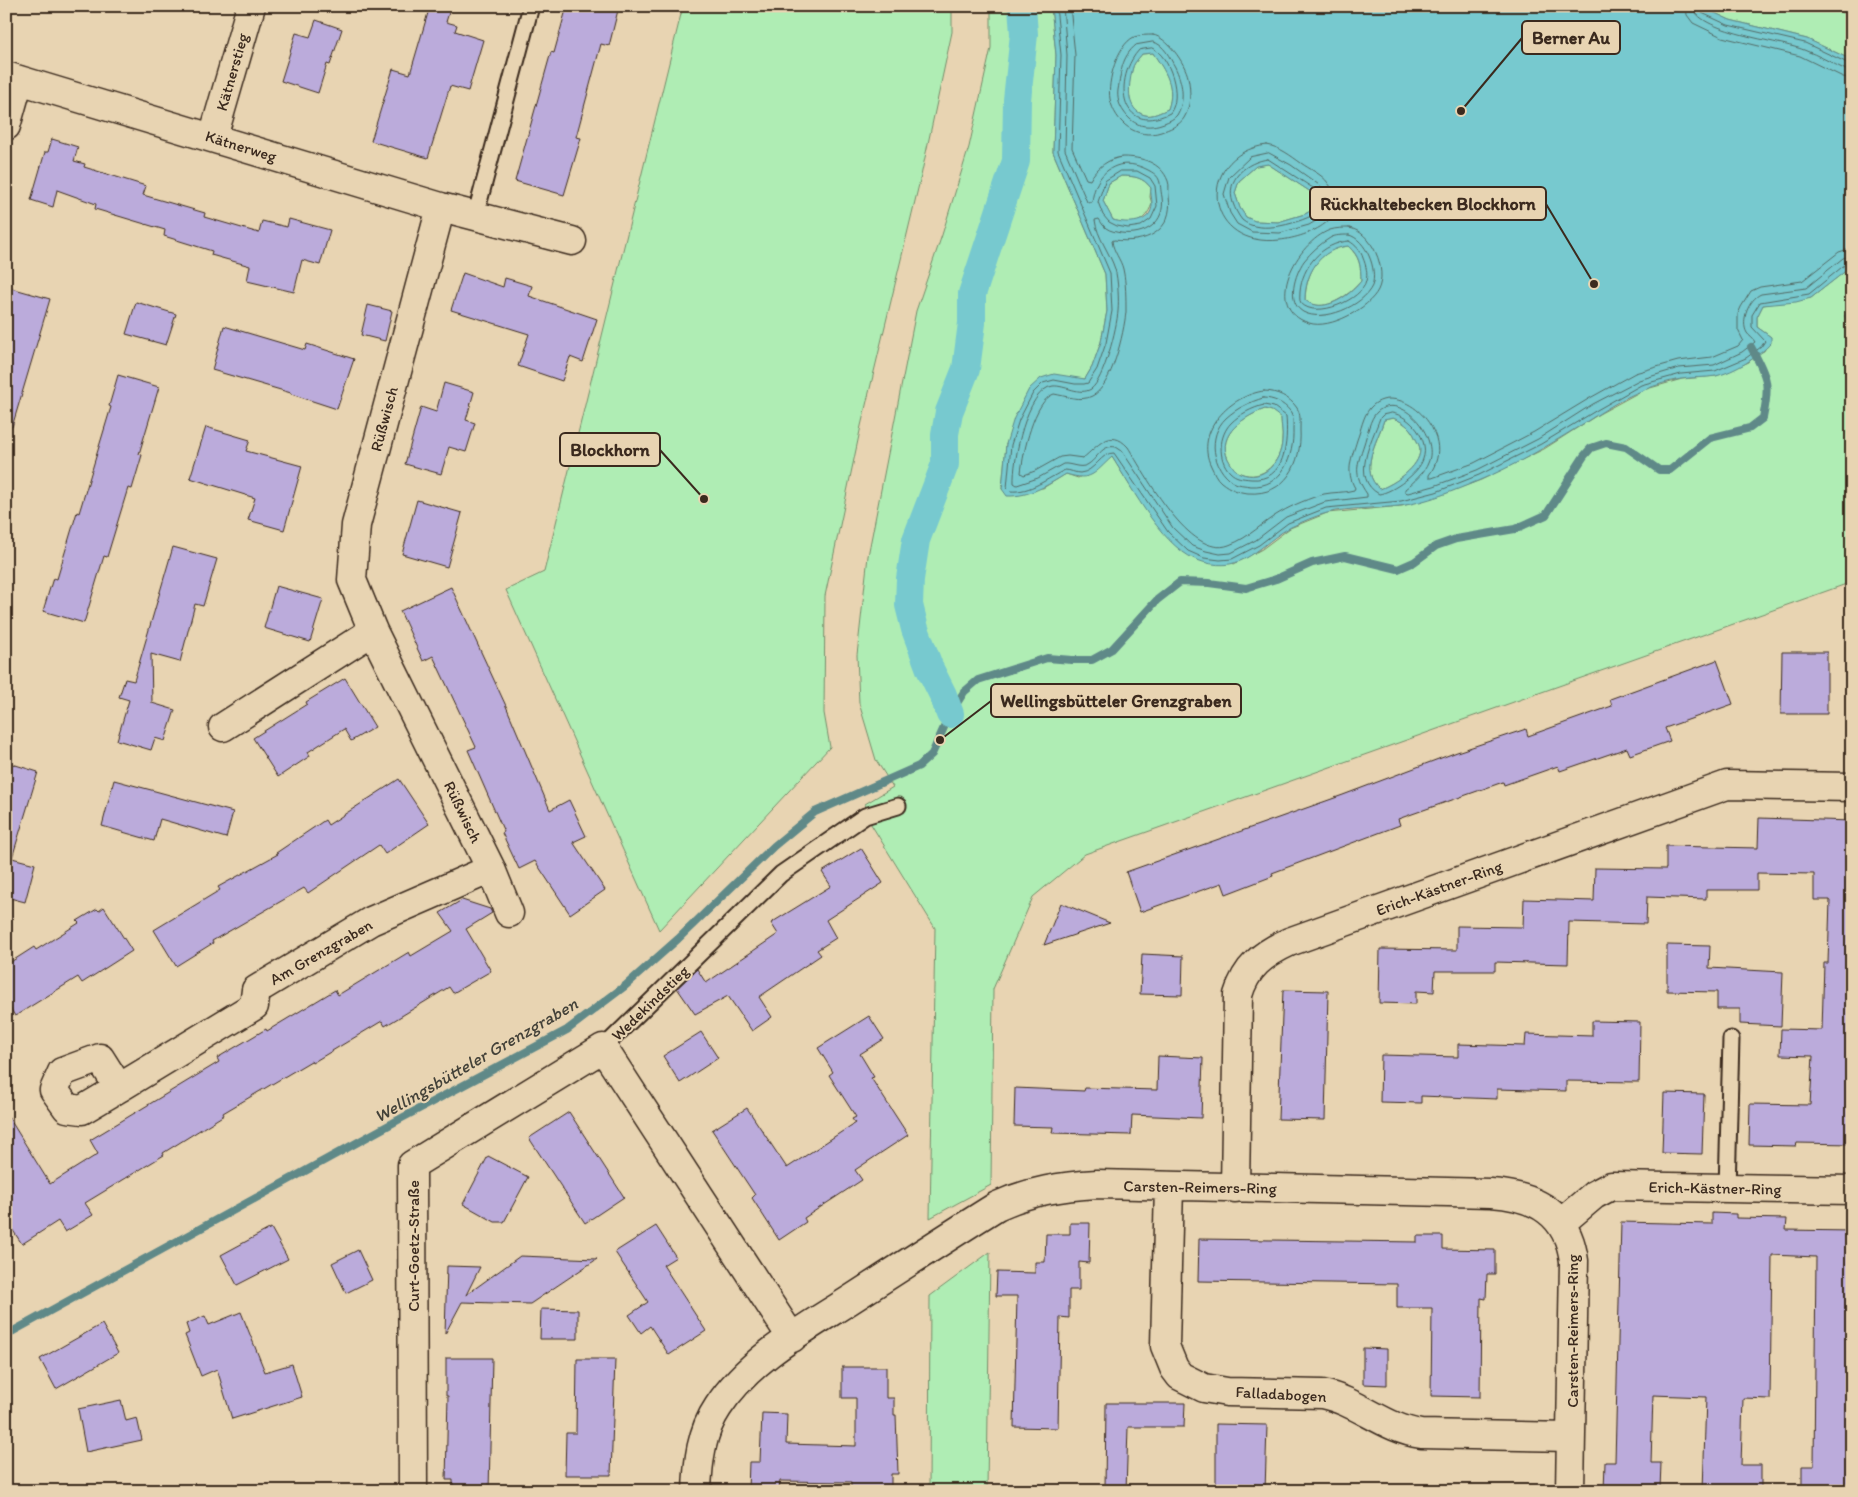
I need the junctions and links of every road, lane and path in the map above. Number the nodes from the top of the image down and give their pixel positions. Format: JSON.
{"nodes":[{"id":1,"x":251,"y":6,"type":"edge"},
{"id":2,"x":531,"y":6,"type":"edge"},
{"id":3,"x":13,"y":78,"type":"edge"},
{"id":4,"x":6,"y":126,"type":"edge"},
{"id":5,"x":213,"y":138,"type":"junction"},
{"id":6,"x":442,"y":207,"type":"junction"},
{"id":7,"x":475,"y":217,"type":"junction"},
{"id":8,"x":572,"y":241,"type":"dead end"},
{"id":9,"x":373,"y":632,"type":"junction"},
{"id":10,"x":223,"y":727,"type":"dead end"},
{"id":11,"x":1852,"y":787,"type":"edge"},
{"id":12,"x":898,"y":806,"type":"dead end"},
{"id":13,"x":491,"y":869,"type":"junction"},
{"id":14,"x":509,"y":913,"type":"dead end"},
{"id":15,"x":1731,"y":1039,"type":"dead end"},
{"id":16,"x":603,"y":1048,"type":"junction"},
{"id":17,"x":119,"y":1088,"type":"dead end"},
{"id":18,"x":1169,"y":1186,"type":"junction"},
{"id":19,"x":1235,"y":1188,"type":"junction"},
{"id":20,"x":1727,"y":1189,"type":"junction"},
{"id":21,"x":1852,"y":1190,"type":"edge"},
{"id":22,"x":1561,"y":1223,"type":"junction"},
{"id":23,"x":792,"y":1338,"type":"junction"},
{"id":24,"x":1571,"y":1438,"type":"junction"},
{"id":25,"x":413,"y":1491,"type":"edge"},
{"id":26,"x":697,"y":1491,"type":"edge"},
{"id":27,"x":1570,"y":1491,"type":"edge"}],
"edges":[{"from":1,"to":5,"type":"street","name":"Kätnerstieg"},
{"from":2,"to":7,"type":"lane"},
{"from":3,"to":4,"type":"street"},
{"from":3,"to":5,"type":"street","name":"Kätnerweg"},
{"from":5,"to":6,"type":"street","name":"Kätnerweg"},
{"from":6,"to":7,"type":"street","name":"Kätnerweg"},
{"from":6,"to":9,"type":"street","name":"Rüßwisch"},
{"from":7,"to":8,"type":"street","name":"Kätnerweg"},
{"from":9,"to":10,"type":"street"},
{"from":9,"to":13,"type":"street","name":"Rüßwisch"},
{"from":11,"to":19,"type":"street","name":"Erich-Kästner-Ring"},
{"from":12,"to":16,"type":"lane","name":"Wedekindstieg"},
{"from":13,"to":14,"type":"street","name":"Rüßwisch"},
{"from":13,"to":17,"type":"street","name":"Am Grenzgraben"},
{"from":15,"to":20,"type":"lane"},
{"from":16,"to":23,"type":"street","name":"Wedekindstieg"},
{"from":16,"to":25,"type":"street","name":"Curt-Goetz-Straße"},
{"from":18,"to":19,"type":"street","name":"Carsten-Reimers-Ring"},
{"from":18,"to":23,"type":"street","name":"Carsten-Reimers-Ring"},
{"from":18,"to":24,"type":"street","name":"Falladabogen"},
{"from":19,"to":22,"type":"street","name":"Carsten-Reimers-Ring"},
{"from":20,"to":21,"type":"street","name":"Erich-Kästner-Ring"},
{"from":20,"to":22,"type":"street","name":"Erich-Kästner-Ring"},
{"from":22,"to":24,"type":"street","name":"Carsten-Reimers-Ring"},
{"from":23,"to":26,"type":"street","name":"Carsten-Reimers-Ring"},
{"from":24,"to":27,"type":"street","name":"Carsten-Reimers-Ring"}]}
